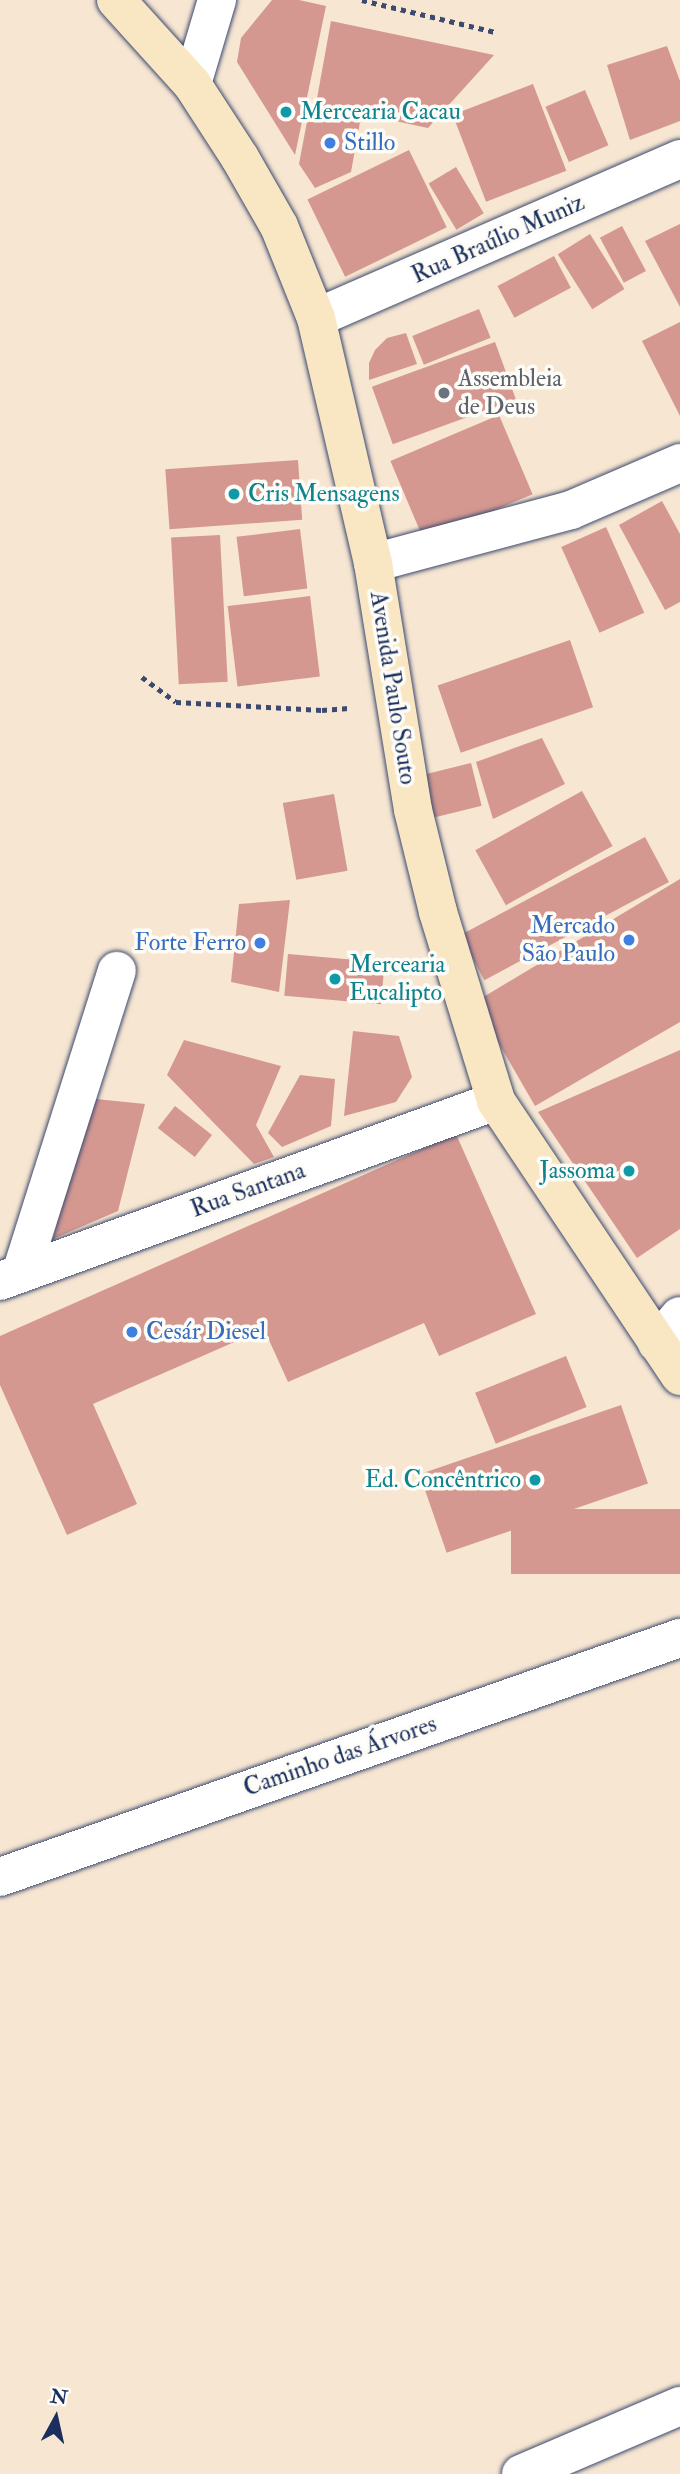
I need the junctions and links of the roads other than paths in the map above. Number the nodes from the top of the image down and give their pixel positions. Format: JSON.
{"nodes":[{"id":1,"x":116,"y":0,"type":"edge"},
{"id":2,"x":217,"y":0,"type":"edge"},
{"id":3,"x":192,"y":84,"type":"junction"},
{"id":4,"x":680,"y":159,"type":"edge"},
{"id":5,"x":316,"y":318,"type":"junction"},
{"id":6,"x":680,"y":463,"type":"edge"},
{"id":7,"x":373,"y":563,"type":"junction"},
{"id":8,"x":117,"y":971,"type":"dead end"},
{"id":9,"x":496,"y":1101,"type":"junction"},
{"id":10,"x":10,"y":1276,"type":"edge"},
{"id":11,"x":669,"y":1329,"type":"edge"},
{"id":12,"x":680,"y":1376,"type":"edge"},
{"id":13,"x":680,"y":1638,"type":"edge"},
{"id":14,"x":0,"y":1877,"type":"edge"},
{"id":15,"x":680,"y":2406,"type":"edge"},
{"id":16,"x":521,"y":2474,"type":"edge"}],
"edges":[{"from":1,"to":3,"type":"main road","name":"Avenida Paulo Souto"},
{"from":2,"to":3,"type":"street"},
{"from":3,"to":5,"type":"main road","name":"Avenida Paulo Souto"},
{"from":4,"to":5,"type":"street","name":"Rua Braúlio Muniz"},
{"from":5,"to":7,"type":"main road","name":"Avenida Paulo Souto"},
{"from":6,"to":7,"type":"street"},
{"from":7,"to":9,"type":"main road","name":"Avenida Paulo Souto"},
{"from":8,"to":10,"type":"street"},
{"from":9,"to":10,"type":"street","name":"Rua Santana"},
{"from":9,"to":11,"type":"main road","name":"Avenida Paulo Souto"},
{"from":11,"to":12,"type":"main road","name":"Avenida Paulo Souto"},
{"from":13,"to":14,"type":"street","name":"Caminho das Árvores"},
{"from":15,"to":16,"type":"street"}]}
